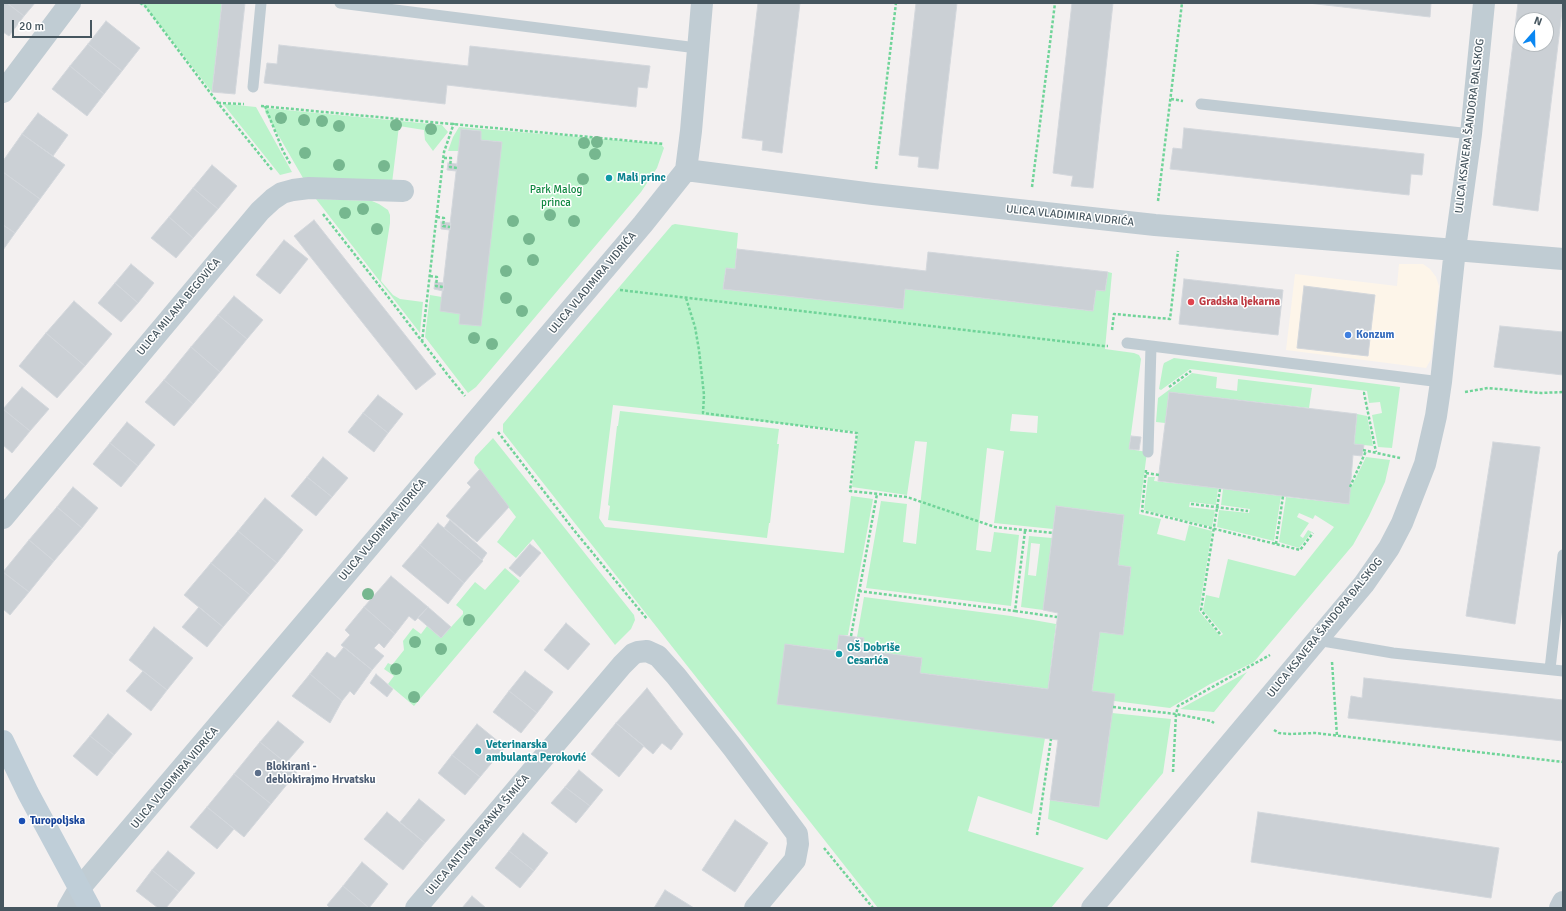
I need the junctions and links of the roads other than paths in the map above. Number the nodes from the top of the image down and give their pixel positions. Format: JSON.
{"nodes":[{"id":1,"x":70,"y":3,"type":"edge"},
{"id":2,"x":261,"y":3,"type":"edge"},
{"id":3,"x":340,"y":3,"type":"edge"},
{"id":4,"x":702,"y":3,"type":"edge"},
{"id":5,"x":1484,"y":3,"type":"edge"},
{"id":6,"x":697,"y":48,"type":"junction"},
{"id":7,"x":253,"y":87,"type":"road end"},
{"id":8,"x":3,"y":92,"type":"edge"},
{"id":9,"x":1201,"y":104,"type":"dead end"},
{"id":10,"x":1471,"y":134,"type":"junction"},
{"id":11,"x":686,"y":170,"type":"junction"},
{"id":12,"x":403,"y":191,"type":"dead end"},
{"id":13,"x":1456,"y":249,"type":"junction"},
{"id":14,"x":1563,"y":259,"type":"edge"},
{"id":15,"x":1127,"y":343,"type":"road end"},
{"id":16,"x":1152,"y":346,"type":"junction"},
{"id":17,"x":1441,"y":382,"type":"junction"},
{"id":18,"x":1148,"y":452,"type":"road end"},
{"id":19,"x":3,"y":518,"type":"edge"},
{"id":20,"x":1563,"y":554,"type":"edge"},
{"id":21,"x":1318,"y":640,"type":"junction"},
{"id":22,"x":1550,"y":669,"type":"junction"},
{"id":23,"x":1563,"y":671,"type":"edge"},
{"id":24,"x":3,"y":741,"type":"edge"},
{"id":25,"x":79,"y":889,"type":"junction"},
{"id":26,"x":1563,"y":902,"type":"edge"},
{"id":27,"x":1096,"y":907,"type":"edge"},
{"id":28,"x":68,"y":908,"type":"edge"},
{"id":29,"x":90,"y":908,"type":"edge"},
{"id":30,"x":416,"y":908,"type":"edge"},
{"id":31,"x":755,"y":908,"type":"edge"},
{"id":32,"x":1560,"y":908,"type":"edge"}],
"edges":[{"from":1,"to":8,"type":"street"},
{"from":2,"to":7,"type":"lane"},
{"from":3,"to":6,"type":"lane"},
{"from":4,"to":6,"type":"street"},
{"from":5,"to":10,"type":"street","name":"ULICA KSAVERA ŠANDORA ĐALSKOG"},
{"from":6,"to":11,"type":"street"},
{"from":9,"to":10,"type":"lane"},
{"from":10,"to":13,"type":"street","name":"ULICA KSAVERA ŠANDORA ĐALSKOG"},
{"from":11,"to":13,"type":"street","name":"ULICA VLADIMIRA VIDRIĆA"},
{"from":11,"to":25,"type":"street","name":"ULICA VLADIMIRA VIDRIĆA"},
{"from":12,"to":19,"type":"street","name":"ULICA MILANA BEGOVIĆA"},
{"from":13,"to":14,"type":"street"},
{"from":13,"to":17,"type":"street","name":"ULICA KSAVERA ŠANDORA ĐALSKOG"},
{"from":15,"to":16,"type":"lane"},
{"from":16,"to":17,"type":"lane"},
{"from":16,"to":18,"type":"lane"},
{"from":17,"to":21,"type":"street","name":"ULICA KSAVERA ŠANDORA ĐALSKOG"},
{"from":20,"to":22,"type":"lane"},
{"from":21,"to":22,"type":"lane"},
{"from":21,"to":27,"type":"street","name":"ULICA KSAVERA ŠANDORA ĐALSKOG"},
{"from":22,"to":23,"type":"lane"},
{"from":24,"to":25,"type":"street"},
{"from":25,"to":28,"type":"street","name":"ULICA VLADIMIRA VIDRIĆA"},
{"from":25,"to":29,"type":"street"},
{"from":26,"to":32,"type":"street"},
{"from":30,"to":31,"type":"street","name":"ULICA ANTUNA BRANKA ŠIMIĆA"}]}
